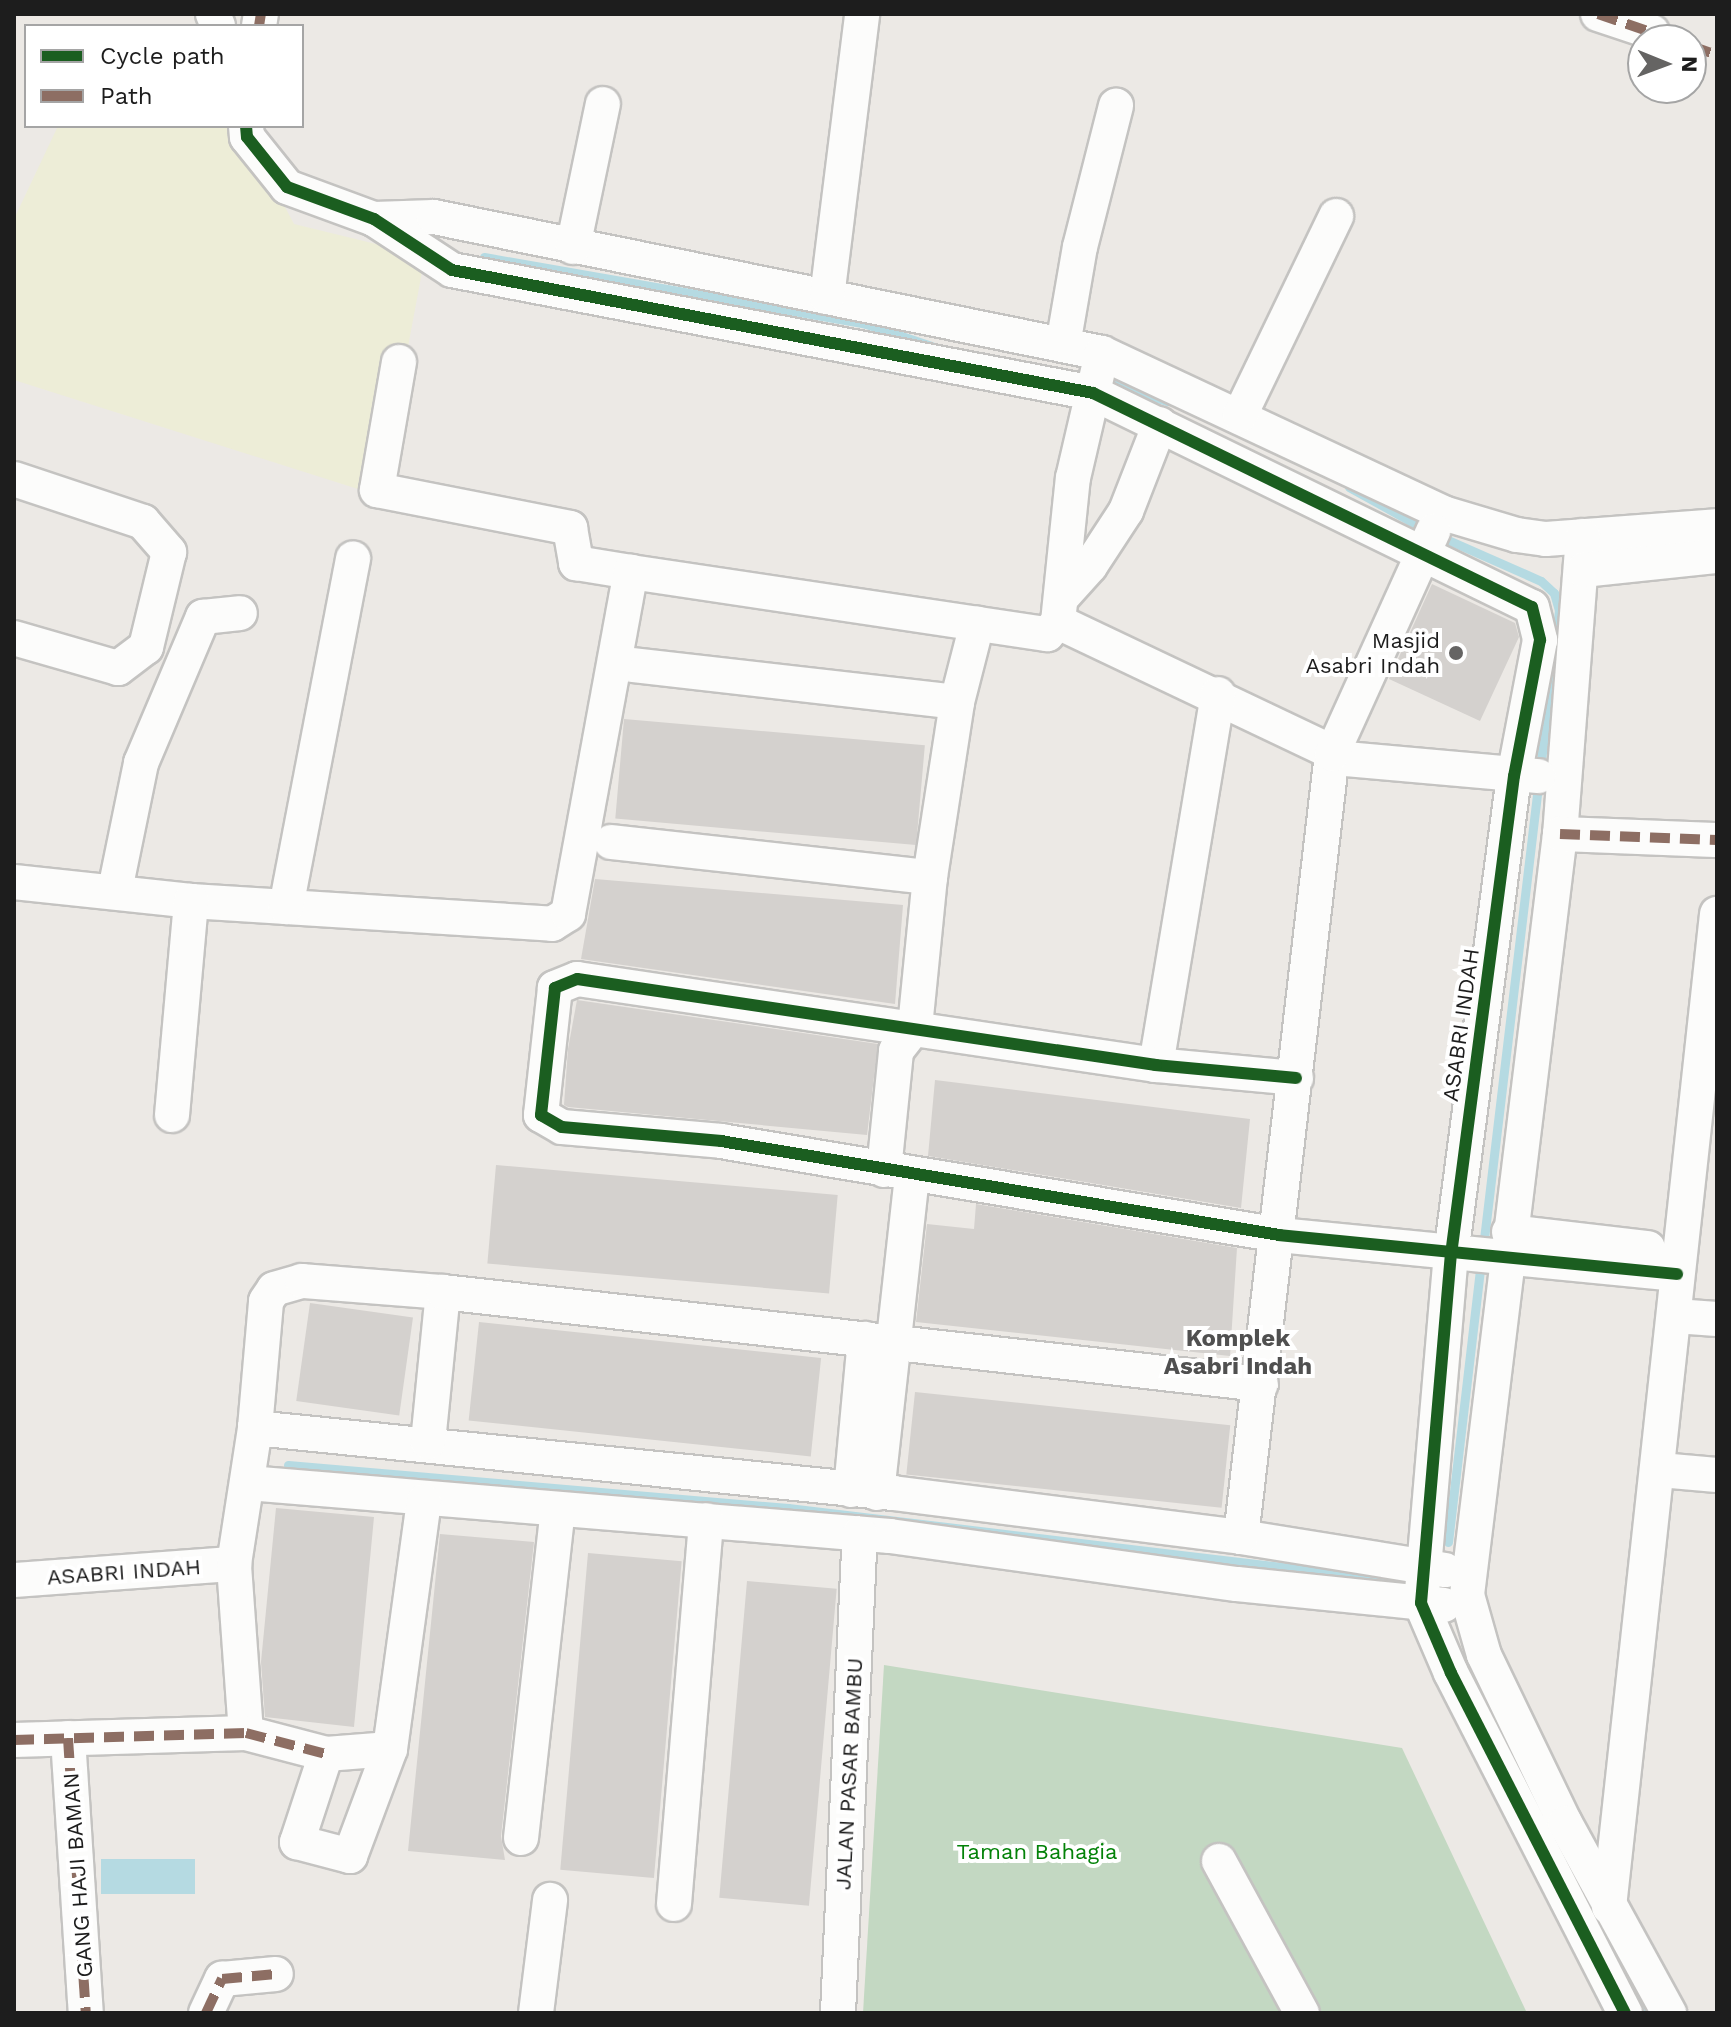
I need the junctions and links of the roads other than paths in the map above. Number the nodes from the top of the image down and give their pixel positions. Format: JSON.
{"nodes":[{"id":1,"x":862,"y":14,"type":"edge"},
{"id":2,"x":1598,"y":14,"type":"edge"},
{"id":3,"x":1628,"y":24,"type":"edge"},
{"id":4,"x":603,"y":104,"type":"dead end"},
{"id":5,"x":1116,"y":106,"type":"dead end"},
{"id":6,"x":246,"y":128,"type":"edge"},
{"id":7,"x":1336,"y":216,"type":"dead end"},
{"id":8,"x":374,"y":219,"type":"junction"},
{"id":9,"x":573,"y":247,"type":"junction"},
{"id":10,"x":827,"y":297,"type":"junction"},
{"id":11,"x":1063,"y":345,"type":"junction"},
{"id":12,"x":1102,"y":353,"type":"junction"},
{"id":13,"x":399,"y":362,"type":"dead end"},
{"id":14,"x":1093,"y":393,"type":"junction"},
{"id":15,"x":1240,"y":415,"type":"junction"},
{"id":16,"x":1160,"y":424,"type":"junction"},
{"id":17,"x":14,"y":479,"type":"edge"},
{"id":18,"x":1443,"y":513,"type":"junction"},
{"id":19,"x":1717,"y":526,"type":"edge"},
{"id":20,"x":1583,"y":536,"type":"junction"},
{"id":21,"x":1421,"y":551,"type":"junction"},
{"id":22,"x":1717,"y":556,"type":"edge"},
{"id":23,"x":353,"y":558,"type":"dead end"},
{"id":24,"x":1583,"y":570,"type":"junction"},
{"id":25,"x":631,"y":572,"type":"junction"},
{"id":26,"x":1060,"y":610,"type":"junction"},
{"id":27,"x":240,"y":613,"type":"dead end"},
{"id":28,"x":977,"y":624,"type":"junction"},
{"id":29,"x":14,"y":638,"type":"edge"},
{"id":30,"x":633,"y":665,"type":"dead end"},
{"id":31,"x":1218,"y":694,"type":"junction"},
{"id":32,"x":957,"y":702,"type":"junction"},
{"id":33,"x":1332,"y":754,"type":"junction"},
{"id":34,"x":1540,"y":776,"type":"junction"},
{"id":35,"x":1560,"y":834,"type":"junction"},
{"id":36,"x":1717,"y":840,"type":"edge"},
{"id":37,"x":611,"y":842,"type":"dead end"},
{"id":38,"x":930,"y":877,"type":"junction"},
{"id":39,"x":14,"y":882,"type":"edge"},
{"id":40,"x":115,"y":890,"type":"junction"},
{"id":41,"x":191,"y":901,"type":"junction"},
{"id":42,"x":286,"y":907,"type":"junction"},
{"id":43,"x":1717,"y":914,"type":"edge"},
{"id":44,"x":915,"y":1027,"type":"junction"},
{"id":45,"x":1156,"y":1065,"type":"junction"},
{"id":46,"x":1296,"y":1078,"type":"junction"},
{"id":47,"x":172,"y":1115,"type":"dead end"},
{"id":48,"x":898,"y":1172,"type":"junction"},
{"id":49,"x":1279,"y":1235,"type":"junction"},
{"id":50,"x":1485,"y":1250,"type":"junction"},
{"id":51,"x":1678,"y":1263,"type":"junction"},
{"id":52,"x":443,"y":1292,"type":"junction"},
{"id":53,"x":1675,"y":1316,"type":"junction"},
{"id":54,"x":1717,"y":1319,"type":"edge"},
{"id":55,"x":880,"y":1341,"type":"junction"},
{"id":56,"x":1261,"y":1384,"type":"junction"},
{"id":57,"x":255,"y":1428,"type":"junction"},
{"id":58,"x":428,"y":1442,"type":"junction"},
{"id":59,"x":1660,"y":1470,"type":"junction"},
{"id":60,"x":1717,"y":1475,"type":"edge"},
{"id":61,"x":248,"y":1483,"type":"junction"},
{"id":62,"x":424,"y":1501,"type":"junction"},
{"id":63,"x":558,"y":1509,"type":"junction"},
{"id":64,"x":879,"y":1511,"type":"junction"},
{"id":65,"x":706,"y":1520,"type":"junction"},
{"id":66,"x":1241,"y":1537,"type":"junction"},
{"id":67,"x":234,"y":1564,"type":"junction"},
{"id":68,"x":1467,"y":1572,"type":"junction"},
{"id":69,"x":14,"y":1580,"type":"edge"},
{"id":70,"x":1422,"y":1582,"type":"junction"},
{"id":71,"x":1470,"y":1608,"type":"junction"},
{"id":72,"x":246,"y":1733,"type":"junction"},
{"id":73,"x":68,"y":1738,"type":"junction"},
{"id":74,"x":14,"y":1740,"type":"edge"},
{"id":75,"x":390,"y":1749,"type":"junction"},
{"id":76,"x":326,"y":1754,"type":"junction"},
{"id":77,"x":521,"y":1838,"type":"dead end"},
{"id":78,"x":1219,"y":1861,"type":"dead end"},
{"id":79,"x":550,"y":1900,"type":"dead end"},
{"id":80,"x":674,"y":1904,"type":"dead end"},
{"id":81,"x":1609,"y":1907,"type":"junction"},
{"id":82,"x":276,"y":1974,"type":"dead end"},
{"id":83,"x":86,"y":2013,"type":"edge"},
{"id":84,"x":206,"y":2013,"type":"edge"},
{"id":85,"x":536,"y":2013,"type":"edge"},
{"id":86,"x":838,"y":2013,"type":"edge"},
{"id":87,"x":1302,"y":2013,"type":"edge"},
{"id":88,"x":1625,"y":2013,"type":"edge"},
{"id":89,"x":1669,"y":2013,"type":"edge"}],
"edges":[{"from":1,"to":10,"type":"street"},
{"from":2,"to":3,"type":"street"},
{"from":4,"to":9,"type":"street"},
{"from":5,"to":11,"type":"street"},
{"from":6,"to":8,"type":"street"},
{"from":7,"to":15,"type":"street"},
{"from":8,"to":9,"type":"street"},
{"from":8,"to":14,"type":"street"},
{"from":9,"to":10,"type":"street"},
{"from":10,"to":11,"type":"street"},
{"from":11,"to":12,"type":"street"},
{"from":12,"to":14,"type":"street"},
{"from":12,"to":15,"type":"street"},
{"from":13,"to":25,"type":"street"},
{"from":14,"to":16,"type":"street"},
{"from":14,"to":26,"type":"street"},
{"from":15,"to":18,"type":"street"},
{"from":16,"to":21,"type":"street"},
{"from":16,"to":26,"type":"street"},
{"from":17,"to":29,"type":"street"},
{"from":18,"to":20,"type":"street"},
{"from":18,"to":21,"type":"street"},
{"from":19,"to":20,"type":"street"},
{"from":20,"to":24,"type":"street"},
{"from":21,"to":33,"type":"street"},
{"from":21,"to":34,"type":"street","name":"ASABRI INDAH"},
{"from":22,"to":24,"type":"street"},
{"from":23,"to":42,"type":"street"},
{"from":24,"to":34,"type":"street"},
{"from":25,"to":28,"type":"street"},
{"from":25,"to":42,"type":"street"},
{"from":26,"to":28,"type":"street"},
{"from":26,"to":31,"type":"street"},
{"from":27,"to":40,"type":"street"},
{"from":28,"to":32,"type":"street"},
{"from":30,"to":32,"type":"street"},
{"from":31,"to":33,"type":"street"},
{"from":31,"to":45,"type":"street"},
{"from":32,"to":38,"type":"street"},
{"from":33,"to":34,"type":"street"},
{"from":33,"to":46,"type":"street"},
{"from":34,"to":35,"type":"street"},
{"from":34,"to":50,"type":"street","name":"ASABRI INDAH"},
{"from":35,"to":36,"type":"street"},
{"from":35,"to":50,"type":"street"},
{"from":37,"to":38,"type":"street"},
{"from":38,"to":44,"type":"street"},
{"from":39,"to":40,"type":"street"},
{"from":40,"to":41,"type":"street"},
{"from":41,"to":42,"type":"street"},
{"from":41,"to":47,"type":"street"},
{"from":43,"to":51,"type":"street"},
{"from":44,"to":45,"type":"street"},
{"from":44,"to":48,"type":"street","name":"JALAN PASAR BAMBU"},
{"from":44,"to":48,"type":"street"},
{"from":45,"to":46,"type":"street"},
{"from":46,"to":49,"type":"street"},
{"from":48,"to":49,"type":"street"},
{"from":48,"to":55,"type":"street","name":"JALAN PASAR BAMBU"},
{"from":49,"to":50,"type":"street"},
{"from":49,"to":56,"type":"street"},
{"from":50,"to":51,"type":"street"},
{"from":50,"to":68,"type":"street"},
{"from":50,"to":70,"type":"street","name":"ASABRI INDAH"},
{"from":51,"to":53,"type":"street"},
{"from":52,"to":55,"type":"street"},
{"from":52,"to":57,"type":"street"},
{"from":52,"to":58,"type":"street"},
{"from":53,"to":54,"type":"street"},
{"from":53,"to":59,"type":"street"},
{"from":55,"to":56,"type":"street"},
{"from":55,"to":64,"type":"street","name":"JALAN PASAR BAMBU"},
{"from":56,"to":66,"type":"street"},
{"from":57,"to":58,"type":"street"},
{"from":57,"to":61,"type":"street"},
{"from":58,"to":64,"type":"street"},
{"from":59,"to":60,"type":"street"},
{"from":59,"to":81,"type":"street"},
{"from":61,"to":62,"type":"street"},
{"from":61,"to":67,"type":"street"},
{"from":62,"to":63,"type":"street"},
{"from":62,"to":75,"type":"street"},
{"from":63,"to":65,"type":"street"},
{"from":63,"to":77,"type":"street"},
{"from":64,"to":65,"type":"street"},
{"from":64,"to":66,"type":"street"},
{"from":64,"to":70,"type":"street"},
{"from":64,"to":86,"type":"street","name":"JALAN PASAR BAMBU"},
{"from":65,"to":80,"type":"street"},
{"from":66,"to":70,"type":"street"},
{"from":67,"to":69,"type":"street","name":"ASABRI INDAH"},
{"from":67,"to":72,"type":"street"},
{"from":68,"to":70,"type":"street"},
{"from":68,"to":71,"type":"street"},
{"from":70,"to":71,"type":"street"},
{"from":70,"to":88,"type":"street"},
{"from":71,"to":81,"type":"street"},
{"from":72,"to":73,"type":"street"},
{"from":72,"to":76,"type":"street"},
{"from":73,"to":74,"type":"street"},
{"from":73,"to":83,"type":"street","name":"GANG HAJI BAMAN"},
{"from":75,"to":76,"type":"street"},
{"from":75,"to":76,"type":"street"},
{"from":78,"to":87,"type":"street"},
{"from":79,"to":85,"type":"street"},
{"from":81,"to":89,"type":"street"},
{"from":82,"to":84,"type":"street"}]}
